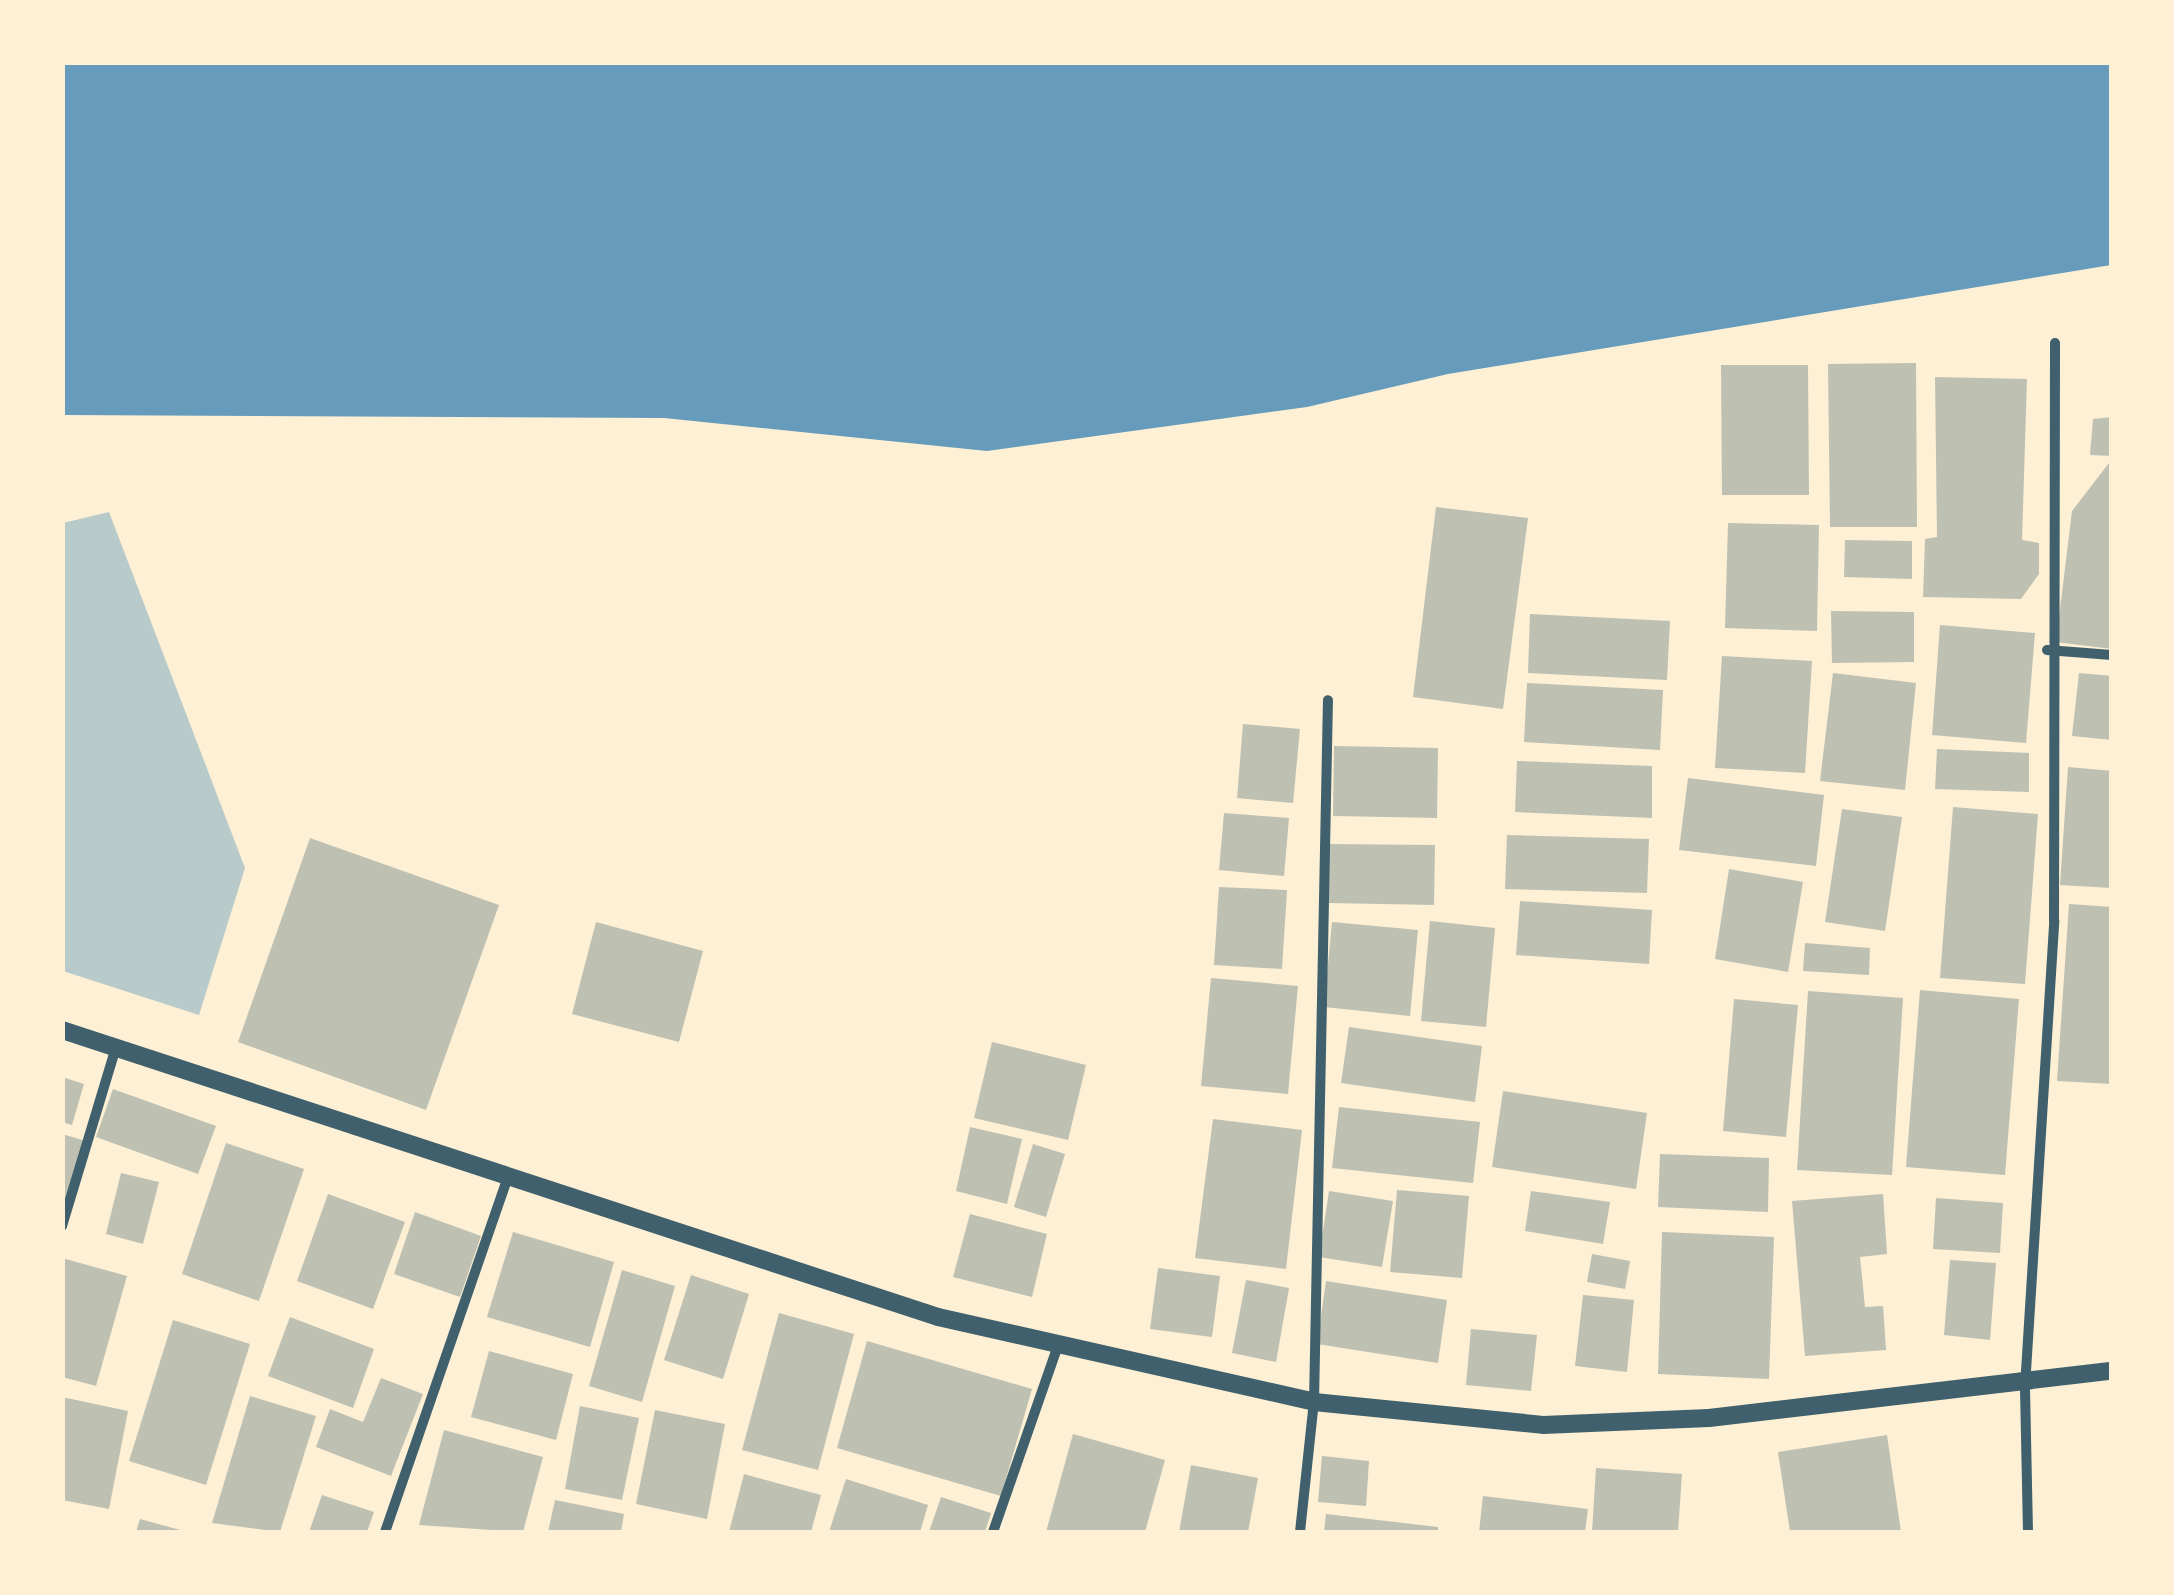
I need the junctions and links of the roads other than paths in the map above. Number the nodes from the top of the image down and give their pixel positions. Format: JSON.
{"nodes":[{"id":1,"x":2055,"y":343,"type":"dead end"},
{"id":2,"x":2048,"y":650,"type":"junction"},
{"id":3,"x":2112,"y":655,"type":"edge"},
{"id":4,"x":1328,"y":700,"type":"dead end"},
{"id":5,"x":62,"y":1030,"type":"edge"},
{"id":6,"x":116,"y":1047,"type":"junction"},
{"id":7,"x":508,"y":1176,"type":"junction"},
{"id":8,"x":62,"y":1226,"type":"edge"},
{"id":9,"x":1057,"y":1348,"type":"junction"},
{"id":10,"x":2112,"y":1371,"type":"edge"},
{"id":11,"x":2025,"y":1387,"type":"junction"},
{"id":12,"x":1314,"y":1402,"type":"junction"},
{"id":13,"x":385,"y":1532,"type":"edge"},
{"id":14,"x":993,"y":1532,"type":"edge"},
{"id":15,"x":1300,"y":1532,"type":"edge"},
{"id":16,"x":2028,"y":1532,"type":"edge"}],
"edges":[{"from":1,"to":2,"type":"street"},
{"from":2,"to":3,"type":"street"},
{"from":2,"to":11,"type":"street"},
{"from":4,"to":12,"type":"street"},
{"from":5,"to":6,"type":"street"},
{"from":6,"to":7,"type":"street"},
{"from":6,"to":8,"type":"street"},
{"from":7,"to":9,"type":"street"},
{"from":7,"to":13,"type":"street"},
{"from":9,"to":12,"type":"street"},
{"from":9,"to":14,"type":"street"},
{"from":10,"to":11,"type":"street"},
{"from":11,"to":12,"type":"street"},
{"from":11,"to":16,"type":"street"},
{"from":12,"to":15,"type":"street"}]}
